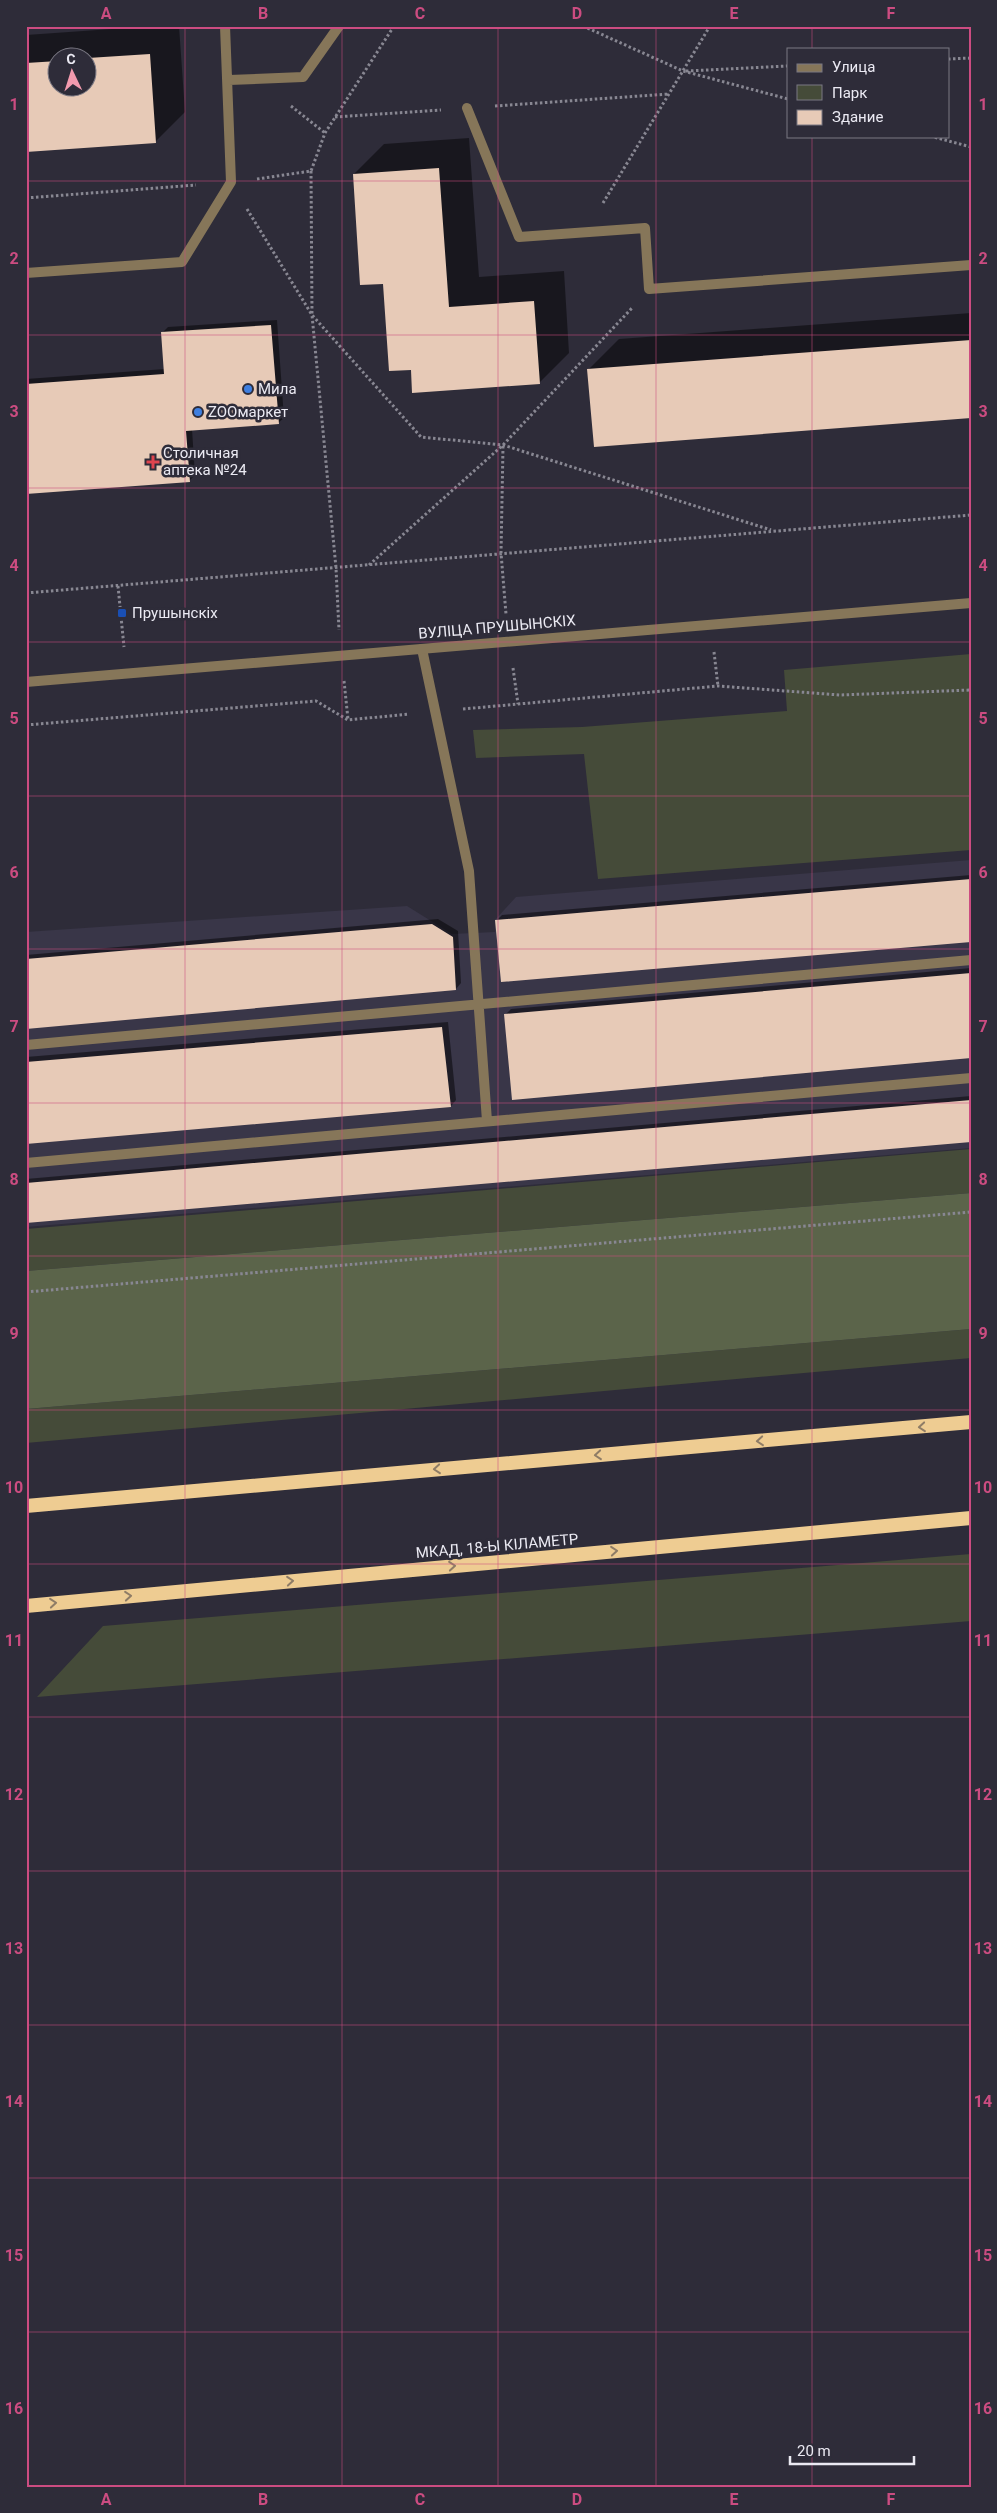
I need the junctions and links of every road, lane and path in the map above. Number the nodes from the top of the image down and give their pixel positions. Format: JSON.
{"nodes":[{"id":1,"x":225,"y":26,"type":"edge"},
{"id":2,"x":339,"y":26,"type":"edge"},
{"id":3,"x":394,"y":26,"type":"edge"},
{"id":4,"x":583,"y":26,"type":"edge"},
{"id":5,"x":710,"y":26,"type":"edge"},
{"id":6,"x":971,"y":58,"type":"edge"},
{"id":7,"x":950,"y":59,"type":"edge"},
{"id":8,"x":787,"y":66,"type":"edge"},
{"id":9,"x":683,"y":71,"type":"junction"},
{"id":10,"x":229,"y":80,"type":"junction"},
{"id":11,"x":669,"y":94,"type":"junction"},
{"id":12,"x":787,"y":99,"type":"edge"},
{"id":13,"x":467,"y":108,"type":"junction"},
{"id":14,"x":334,"y":117,"type":"junction"},
{"id":15,"x":937,"y":138,"type":"edge"},
{"id":16,"x":971,"y":147,"type":"edge"},
{"id":17,"x":311,"y":171,"type":"junction"},
{"id":18,"x":231,"y":182,"type":"junction"},
{"id":19,"x":26,"y":198,"type":"edge"},
{"id":20,"x":585,"y":233,"type":"junction"},
{"id":21,"x":971,"y":265,"type":"edge"},
{"id":22,"x":26,"y":273,"type":"edge"},
{"id":23,"x":649,"y":289,"type":"junction"},
{"id":24,"x":312,"y":315,"type":"junction"},
{"id":25,"x":503,"y":445,"type":"junction"},
{"id":26,"x":971,"y":515,"type":"edge"},
{"id":27,"x":774,"y":532,"type":"junction"},
{"id":28,"x":501,"y":553,"type":"junction"},
{"id":29,"x":369,"y":565,"type":"junction"},
{"id":30,"x":336,"y":568,"type":"junction"},
{"id":31,"x":118,"y":586,"type":"junction"},
{"id":32,"x":26,"y":593,"type":"edge"},
{"id":33,"x":971,"y":603,"type":"edge"},
{"id":34,"x":712,"y":624,"type":"junction"},
{"id":35,"x":422,"y":649,"type":"junction"},
{"id":36,"x":126,"y":674,"type":"junction"},
{"id":37,"x":26,"y":682,"type":"edge"},
{"id":38,"x":718,"y":686,"type":"junction"},
{"id":39,"x":971,"y":690,"type":"edge"},
{"id":40,"x":434,"y":712,"type":"junction"},
{"id":41,"x":26,"y":725,"type":"edge"},
{"id":42,"x":971,"y":960,"type":"edge"},
{"id":43,"x":479,"y":1004,"type":"junction"},
{"id":44,"x":26,"y":1045,"type":"edge"},
{"id":45,"x":971,"y":1078,"type":"edge"},
{"id":46,"x":487,"y":1121,"type":"junction"},
{"id":47,"x":26,"y":1163,"type":"edge"},
{"id":48,"x":971,"y":1212,"type":"edge"},
{"id":49,"x":26,"y":1292,"type":"edge"},
{"id":50,"x":971,"y":1422,"type":"edge"},
{"id":51,"x":26,"y":1506,"type":"edge"},
{"id":52,"x":971,"y":1518,"type":"edge"},
{"id":53,"x":26,"y":1606,"type":"edge"}],
"edges":[{"from":1,"to":10,"type":"street"},
{"from":2,"to":10,"type":"street"},
{"from":3,"to":14,"type":"path"},
{"from":4,"to":9,"type":"path"},
{"from":5,"to":9,"type":"path"},
{"from":6,"to":7,"type":"path"},
{"from":8,"to":9,"type":"path"},
{"from":9,"to":11,"type":"path"},
{"from":9,"to":12,"type":"path"},
{"from":10,"to":18,"type":"street"},
{"from":11,"to":13,"type":"path"},
{"from":11,"to":20,"type":"path"},
{"from":13,"to":14,"type":"path"},
{"from":13,"to":20,"type":"street"},
{"from":14,"to":17,"type":"path"},
{"from":15,"to":16,"type":"path"},
{"from":17,"to":18,"type":"path"},
{"from":17,"to":24,"type":"path"},
{"from":18,"to":19,"type":"path"},
{"from":18,"to":22,"type":"street"},
{"from":18,"to":24,"type":"path"},
{"from":20,"to":23,"type":"street"},
{"from":21,"to":23,"type":"street"},
{"from":23,"to":25,"type":"path"},
{"from":24,"to":25,"type":"path"},
{"from":24,"to":30,"type":"path"},
{"from":25,"to":27,"type":"path"},
{"from":25,"to":28,"type":"path"},
{"from":25,"to":29,"type":"path"},
{"from":26,"to":27,"type":"path"},
{"from":27,"to":28,"type":"path"},
{"from":28,"to":29,"type":"path"},
{"from":29,"to":30,"type":"path"},
{"from":30,"to":31,"type":"path"},
{"from":31,"to":32,"type":"path"},
{"from":31,"to":36,"type":"path"},
{"from":33,"to":34,"type":"street","name":"ВУЛІЦА ПРУШЫНСКІХ"},
{"from":34,"to":35,"type":"street","name":"ВУЛІЦА ПРУШЫНСКІХ"},
{"from":34,"to":38,"type":"path"},
{"from":35,"to":36,"type":"street","name":"ВУЛІЦА ПРУШЫНСКІХ"},
{"from":35,"to":40,"type":"street"},
{"from":36,"to":37,"type":"street","name":"ВУЛІЦА ПРУШЫНСКІХ"},
{"from":38,"to":39,"type":"path"},
{"from":38,"to":40,"type":"path"},
{"from":40,"to":41,"type":"path"},
{"from":40,"to":43,"type":"street"},
{"from":42,"to":43,"type":"street"},
{"from":43,"to":44,"type":"street"},
{"from":43,"to":46,"type":"street"},
{"from":45,"to":46,"type":"street"},
{"from":46,"to":47,"type":"street"},
{"from":48,"to":49,"type":"path"},
{"from":50,"to":51,"type":"highway","one_way":true},
{"from":53,"to":52,"type":"highway","name":"МКАД, 18-Ы КІЛАМЕТР","one_way":true}]}
